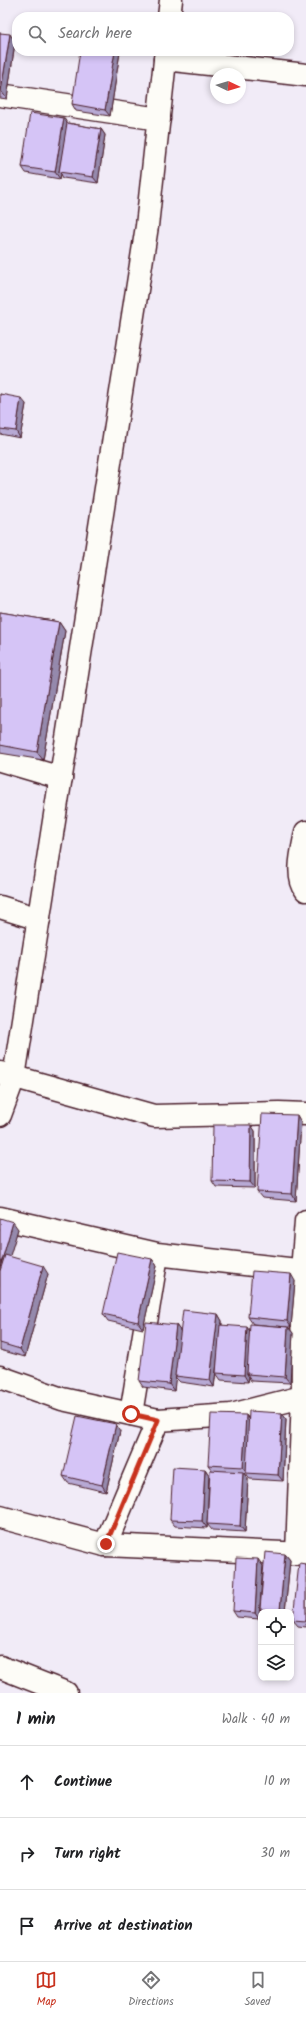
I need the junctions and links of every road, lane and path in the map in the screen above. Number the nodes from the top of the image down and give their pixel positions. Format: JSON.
{"nodes":[{"id":1,"x":165,"y":56,"type":"edge"},
{"id":2,"x":172,"y":56,"type":"edge"},
{"id":3,"x":306,"y":76,"type":"edge"},
{"id":4,"x":0,"y":95,"type":"edge"},
{"id":5,"x":159,"y":119,"type":"junction"},
{"id":6,"x":0,"y":760,"type":"edge"},
{"id":7,"x":61,"y":778,"type":"junction"},
{"id":8,"x":306,"y":832,"type":"edge"},
{"id":9,"x":306,"y":890,"type":"edge"},
{"id":10,"x":0,"y":907,"type":"edge"},
{"id":11,"x":39,"y":919,"type":"junction"},
{"id":12,"x":7,"y":1075,"type":"edge"},
{"id":13,"x":306,"y":1114,"type":"edge"},
{"id":14,"x":0,"y":1115,"type":"edge"},
{"id":15,"x":0,"y":1218,"type":"edge"},
{"id":16,"x":306,"y":1221,"type":"edge"},
{"id":17,"x":157,"y":1254,"type":"junction"},
{"id":18,"x":304,"y":1271,"type":"edge"},
{"id":19,"x":0,"y":1377,"type":"edge"},
{"id":20,"x":304,"y":1396,"type":"edge"},
{"id":21,"x":131,"y":1414,"type":"junction"},
{"id":22,"x":158,"y":1420,"type":"junction"},
{"id":23,"x":0,"y":1517,"type":"edge"},
{"id":24,"x":106,"y":1544,"type":"junction"},
{"id":25,"x":301,"y":1553,"type":"edge"},
{"id":26,"x":0,"y":1667,"type":"edge"},
{"id":27,"x":66,"y":1693,"type":"edge"}],
"edges":[{"from":1,"to":5,"type":"street"},
{"from":2,"to":3,"type":"street"},
{"from":4,"to":5,"type":"street"},
{"from":5,"to":7,"type":"street"},
{"from":6,"to":7,"type":"street"},
{"from":7,"to":11,"type":"street"},
{"from":8,"to":9,"type":"street"},
{"from":10,"to":11,"type":"street"},
{"from":11,"to":12,"type":"street"},
{"from":12,"to":13,"type":"street"},
{"from":12,"to":14,"type":"street"},
{"from":15,"to":17,"type":"street"},
{"from":16,"to":18,"type":"street"},
{"from":17,"to":18,"type":"street"},
{"from":17,"to":21,"type":"street"},
{"from":18,"to":20,"type":"street"},
{"from":19,"to":21,"type":"street"},
{"from":20,"to":22,"type":"street"},
{"from":20,"to":25,"type":"street"},
{"from":21,"to":22,"type":"street"},
{"from":22,"to":24,"type":"street"},
{"from":23,"to":24,"type":"street"},
{"from":24,"to":25,"type":"street"},
{"from":26,"to":27,"type":"street"}]}
